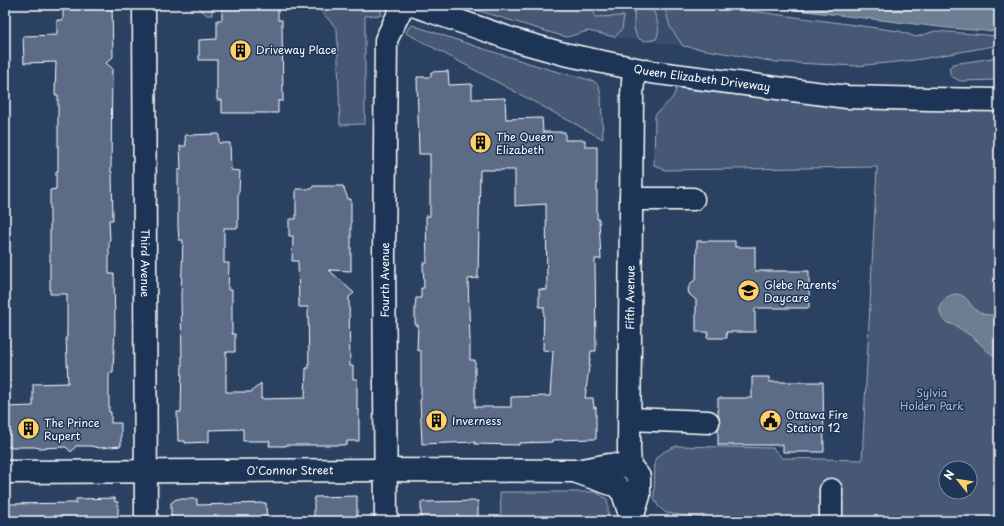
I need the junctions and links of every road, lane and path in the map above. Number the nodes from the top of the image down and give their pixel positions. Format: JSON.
{"nodes":[{"id":1,"x":144,"y":5,"type":"edge"},
{"id":2,"x":403,"y":5,"type":"edge"},
{"id":3,"x":413,"y":5,"type":"edge"},
{"id":4,"x":634,"y":69,"type":"junction"},
{"id":5,"x":999,"y":100,"type":"edge"},
{"id":6,"x":632,"y":199,"type":"junction"},
{"id":7,"x":693,"y":199,"type":"dead end"},
{"id":8,"x":629,"y":420,"type":"junction"},
{"id":9,"x":708,"y":422,"type":"dead end"},
{"id":10,"x":630,"y":466,"type":"junction"},
{"id":11,"x":386,"y":470,"type":"junction"},
{"id":12,"x":576,"y":471,"type":"junction"},
{"id":13,"x":5,"y":472,"type":"edge"},
{"id":14,"x":146,"y":472,"type":"junction"},
{"id":15,"x":831,"y":490,"type":"dead end"},
{"id":16,"x":631,"y":520,"type":"edge"},
{"id":17,"x":146,"y":521,"type":"edge"},
{"id":18,"x":386,"y":521,"type":"edge"},
{"id":19,"x":831,"y":521,"type":"edge"}],
"edges":[{"from":1,"to":14,"type":"street","name":"Third Avenue"},
{"from":2,"to":11,"type":"street","name":"Fourth Avenue"},
{"from":3,"to":4,"type":"street","name":"Queen Elizabeth Driveway"},
{"from":4,"to":5,"type":"street","name":"Queen Elizabeth Driveway"},
{"from":4,"to":6,"type":"street","name":"Fifth Avenue"},
{"from":6,"to":7,"type":"street"},
{"from":6,"to":8,"type":"street","name":"Fifth Avenue"},
{"from":8,"to":9,"type":"street"},
{"from":8,"to":10,"type":"street","name":"Fifth Avenue"},
{"from":10,"to":12,"type":"street","name":"O'Connor Street"},
{"from":10,"to":16,"type":"street","name":"Fifth Avenue"},
{"from":11,"to":12,"type":"street","name":"O'Connor Street"},
{"from":11,"to":14,"type":"street","name":"O'Connor Street"},
{"from":11,"to":18,"type":"street","name":"Fourth Avenue"},
{"from":12,"to":16,"type":"street","name":"O'Connor Street"},
{"from":13,"to":14,"type":"street","name":"O'Connor Street"},
{"from":14,"to":17,"type":"street","name":"Third Avenue"},
{"from":15,"to":19,"type":"street"}]}
